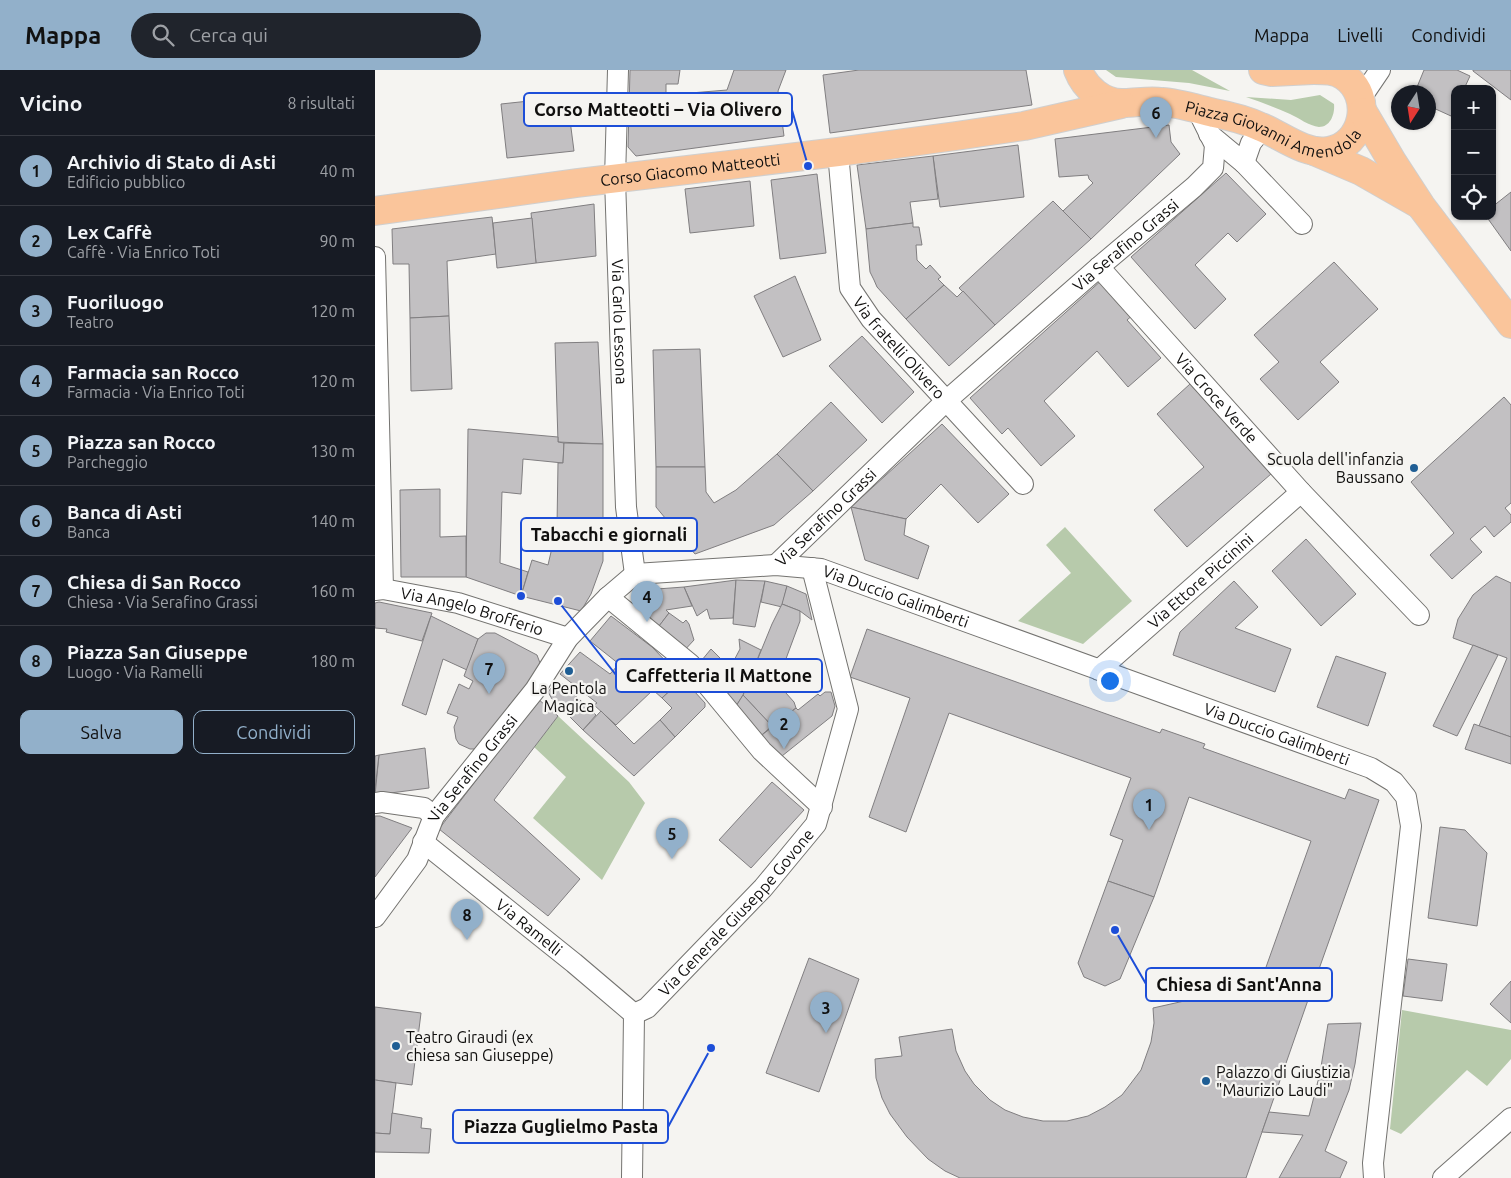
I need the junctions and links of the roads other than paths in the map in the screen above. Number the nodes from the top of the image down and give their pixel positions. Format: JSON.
{"nodes":[{"id":1,"x":618,"y":70,"type":"edge"},
{"id":2,"x":1264,"y":70,"type":"edge"},
{"id":3,"x":1314,"y":70,"type":"edge"},
{"id":4,"x":1381,"y":70,"type":"edge"},
{"id":5,"x":1077,"y":71,"type":"edge"},
{"id":6,"x":1121,"y":104,"type":"junction"},
{"id":7,"x":1362,"y":105,"type":"junction"},
{"id":8,"x":1197,"y":109,"type":"junction"},
{"id":9,"x":1263,"y":128,"type":"junction"},
{"id":10,"x":1209,"y":134,"type":"junction"},
{"id":11,"x":1314,"y":151,"type":"junction"},
{"id":12,"x":837,"y":152,"type":"junction"},
{"id":13,"x":1244,"y":163,"type":"junction"},
{"id":14,"x":615,"y":178,"type":"junction"},
{"id":15,"x":1421,"y":206,"type":"junction"},
{"id":16,"x":375,"y":211,"type":"edge"},
{"id":17,"x":1301,"y":224,"type":"dead end"},
{"id":18,"x":375,"y":257,"type":"edge"},
{"id":19,"x":1099,"y":267,"type":"junction"},
{"id":20,"x":1511,"y":324,"type":"edge"},
{"id":21,"x":946,"y":401,"type":"junction"},
{"id":22,"x":1023,"y":484,"type":"dead end"},
{"id":23,"x":1301,"y":492,"type":"junction"},
{"id":24,"x":776,"y":566,"type":"junction"},
{"id":25,"x":813,"y":568,"type":"junction"},
{"id":26,"x":635,"y":574,"type":"junction"},
{"id":27,"x":379,"y":590,"type":"edge"},
{"id":28,"x":608,"y":597,"type":"junction"},
{"id":29,"x":1419,"y":615,"type":"dead end"},
{"id":30,"x":568,"y":638,"type":"junction"},
{"id":31,"x":1099,"y":670,"type":"junction"},
{"id":32,"x":375,"y":803,"type":"edge"},
{"id":33,"x":822,"y":807,"type":"junction"},
{"id":34,"x":433,"y":816,"type":"junction"},
{"id":35,"x":423,"y":842,"type":"junction"},
{"id":36,"x":375,"y":917,"type":"edge"},
{"id":37,"x":635,"y":1014,"type":"junction"},
{"id":38,"x":1511,"y":1118,"type":"edge"},
{"id":39,"x":631,"y":1178,"type":"edge"},
{"id":40,"x":1374,"y":1178,"type":"edge"},
{"id":41,"x":1443,"y":1178,"type":"edge"}],
"edges":[{"from":1,"to":14,"type":"street","name":"Via Carlo Lessona"},
{"from":2,"to":3,"type":"main road","name":"Piazza Giovanni Amendola"},
{"from":3,"to":7,"type":"main road","name":"Piazza Giovanni Amendola"},
{"from":4,"to":7,"type":"street","name":"Piazza Giovanni Amendola"},
{"from":5,"to":6,"type":"main road","name":"Piazza Giovanni Amendola"},
{"from":6,"to":8,"type":"main road","name":"Piazza Giovanni Amendola"},
{"from":6,"to":12,"type":"main road","name":"Corso Giacomo Matteotti"},
{"from":7,"to":11,"type":"main road","name":"Piazza Giovanni Amendola"},
{"from":7,"to":15,"type":"main road"},
{"from":8,"to":9,"type":"main road","name":"Piazza Giovanni Amendola"},
{"from":8,"to":10,"type":"street","name":"Via Serafino Grassi"},
{"from":9,"to":11,"type":"main road","name":"Piazza Giovanni Amendola"},
{"from":9,"to":13,"type":"street"},
{"from":10,"to":13,"type":"street"},
{"from":10,"to":19,"type":"street","name":"Via Serafino Grassi"},
{"from":11,"to":15,"type":"main road"},
{"from":12,"to":14,"type":"main road","name":"Corso Giacomo Matteotti"},
{"from":12,"to":21,"type":"street","name":"Via fratelli Olivero"},
{"from":13,"to":17,"type":"street"},
{"from":14,"to":16,"type":"main road","name":"Corso Giacomo Matteotti"},
{"from":14,"to":26,"type":"street","name":"Via Carlo Lessona"},
{"from":15,"to":20,"type":"main road"},
{"from":18,"to":27,"type":"street"},
{"from":19,"to":21,"type":"street","name":"Via Serafino Grassi"},
{"from":19,"to":23,"type":"street","name":"Via Croce Verde"},
{"from":21,"to":22,"type":"street","name":"Via fratelli Olivero"},
{"from":21,"to":24,"type":"street","name":"Via Serafino Grassi"},
{"from":23,"to":29,"type":"street","name":"Via Croce Verde"},
{"from":23,"to":31,"type":"street","name":"Via Ettore Piccinini"},
{"from":24,"to":25,"type":"street","name":"Via Duccio Galimberti"},
{"from":24,"to":26,"type":"street","name":"Via Serafino Grassi"},
{"from":25,"to":31,"type":"street","name":"Via Duccio Galimberti"},
{"from":25,"to":33,"type":"street","name":"Via Generale Giuseppe Govone"},
{"from":26,"to":28,"type":"street","name":"Via Serafino Grassi"},
{"from":27,"to":30,"type":"street","name":"Via Angelo Brofferio"},
{"from":28,"to":30,"type":"street","name":"Via Serafino Grassi"},
{"from":28,"to":33,"type":"street"},
{"from":30,"to":34,"type":"street","name":"Via Serafino Grassi"},
{"from":31,"to":40,"type":"street","name":"Via Duccio Galimberti"},
{"from":32,"to":34,"type":"street"},
{"from":33,"to":37,"type":"street","name":"Via Generale Giuseppe Govone"},
{"from":34,"to":35,"type":"street","name":"Via Serafino Grassi"},
{"from":35,"to":36,"type":"street","name":"Via Serafino Grassi"},
{"from":35,"to":37,"type":"street","name":"Via Ramelli"},
{"from":37,"to":39,"type":"street"},
{"from":38,"to":41,"type":"street"}]}
